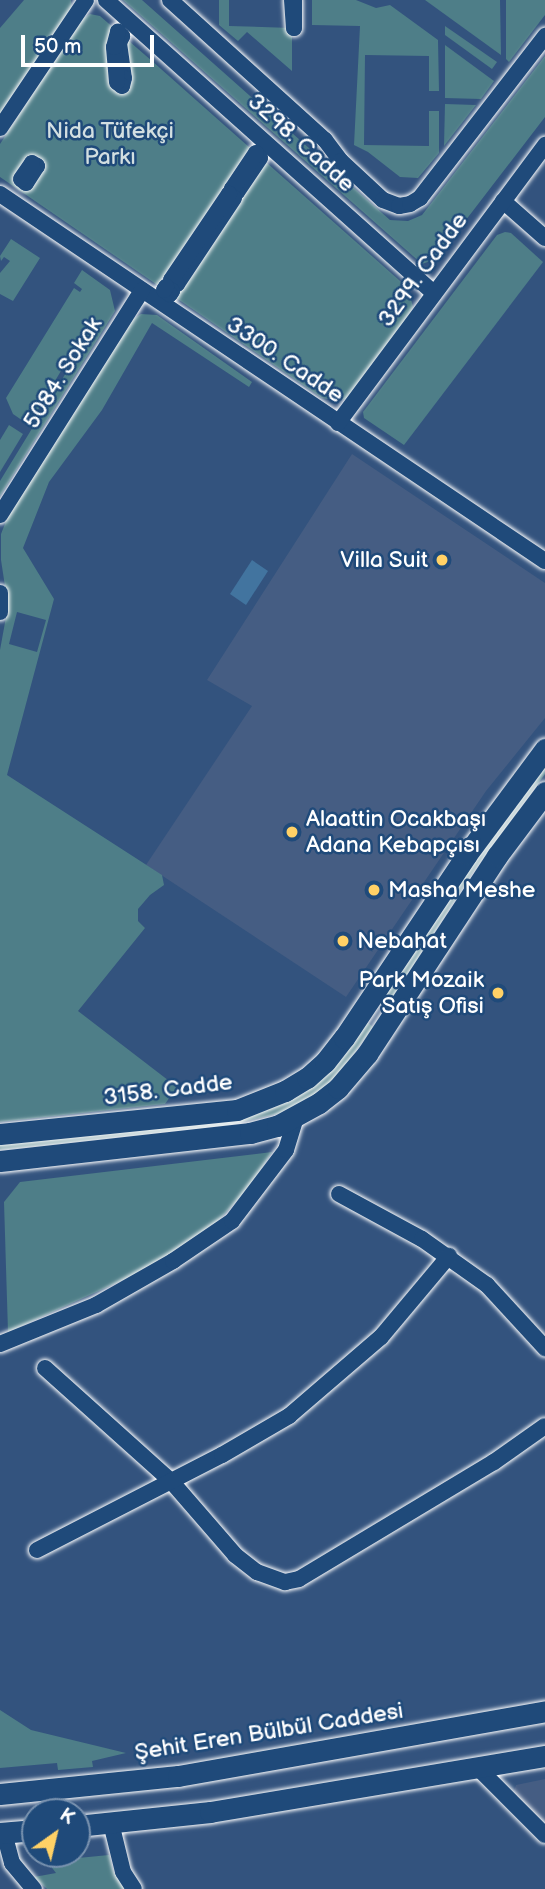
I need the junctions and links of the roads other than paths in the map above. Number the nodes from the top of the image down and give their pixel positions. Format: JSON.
{"nodes":[{"id":1,"x":86,"y":0,"type":"edge"},
{"id":2,"x":106,"y":0,"type":"edge"},
{"id":3,"x":170,"y":0,"type":"edge"},
{"id":4,"x":545,"y":36,"type":"edge"},
{"id":5,"x":0,"y":128,"type":"edge"},
{"id":6,"x":545,"y":145,"type":"edge"},
{"id":7,"x":12,"y":187,"type":"edge"},
{"id":8,"x":503,"y":201,"type":"junction"},
{"id":9,"x":545,"y":238,"type":"edge"},
{"id":10,"x":171,"y":287,"type":"joint"},
{"id":11,"x":142,"y":290,"type":"junction"},
{"id":12,"x":434,"y":293,"type":"junction"},
{"id":13,"x":338,"y":423,"type":"junction"},
{"id":14,"x":0,"y":515,"type":"edge"},
{"id":15,"x":545,"y":561,"type":"edge"},
{"id":16,"x":0,"y":593,"type":"edge"},
{"id":17,"x":0,"y":612,"type":"edge"},
{"id":18,"x":545,"y":749,"type":"edge"},
{"id":19,"x":545,"y":792,"type":"edge"},
{"id":20,"x":365,"y":1005,"type":"junction"},
{"id":21,"x":389,"y":1021,"type":"junction"},
{"id":22,"x":296,"y":1117,"type":"junction"},
{"id":23,"x":0,"y":1134,"type":"edge"},
{"id":24,"x":0,"y":1161,"type":"edge"},
{"id":25,"x":339,"y":1194,"type":"dead end"},
{"id":26,"x":449,"y":1256,"type":"junction"},
{"id":27,"x":0,"y":1343,"type":"edge"},
{"id":28,"x":545,"y":1348,"type":"edge"},
{"id":29,"x":45,"y":1368,"type":"dead end"},
{"id":30,"x":545,"y":1426,"type":"edge"},
{"id":31,"x":171,"y":1481,"type":"junction"},
{"id":32,"x":37,"y":1550,"type":"dead end"},
{"id":33,"x":545,"y":1712,"type":"edge"},
{"id":34,"x":545,"y":1756,"type":"edge"},
{"id":35,"x":477,"y":1767,"type":"junction"},
{"id":36,"x":0,"y":1794,"type":"edge"},
{"id":37,"x":111,"y":1823,"type":"junction"},
{"id":38,"x":91,"y":1825,"type":"edge"},
{"id":39,"x":21,"y":1831,"type":"edge"},
{"id":40,"x":2,"y":1833,"type":"edge"},
{"id":41,"x":545,"y":1835,"type":"edge"},
{"id":42,"x":34,"y":1889,"type":"edge"},
{"id":43,"x":134,"y":1889,"type":"edge"}],
"edges":[{"from":1,"to":5,"type":"street"},
{"from":2,"to":12,"type":"street","name":"3298. Cadde"},
{"from":3,"to":4,"type":"street"},
{"from":6,"to":8,"type":"street","name":"3299. Cadde"},
{"from":7,"to":11,"type":"street","name":"3300. Cadde"},
{"from":8,"to":9,"type":"street"},
{"from":8,"to":12,"type":"street","name":"3299. Cadde"},
{"from":10,"to":10,"type":"street"},
{"from":11,"to":13,"type":"street","name":"3300. Cadde"},
{"from":11,"to":14,"type":"street","name":"5084. Sokak"},
{"from":12,"to":13,"type":"street","name":"3299. Cadde"},
{"from":13,"to":15,"type":"street","name":"3300. Cadde"},
{"from":16,"to":17,"type":"street"},
{"from":18,"to":20,"type":"street","name":"3158. Cadde"},
{"from":19,"to":21,"type":"street"},
{"from":20,"to":21,"type":"street"},
{"from":20,"to":23,"type":"street","name":"3158. Cadde"},
{"from":21,"to":22,"type":"street"},
{"from":22,"to":24,"type":"street"},
{"from":22,"to":27,"type":"street"},
{"from":25,"to":26,"type":"street"},
{"from":26,"to":28,"type":"street"},
{"from":26,"to":31,"type":"street"},
{"from":29,"to":31,"type":"street"},
{"from":30,"to":31,"type":"street"},
{"from":31,"to":32,"type":"street"},
{"from":33,"to":36,"type":"street","name":"Şehit Eren Bülbül Caddesi"},
{"from":34,"to":35,"type":"street"},
{"from":35,"to":37,"type":"street"},
{"from":35,"to":41,"type":"street"},
{"from":37,"to":38,"type":"street"},
{"from":37,"to":43,"type":"street"},
{"from":39,"to":40,"type":"street"},
{"from":40,"to":42,"type":"street"}]}
